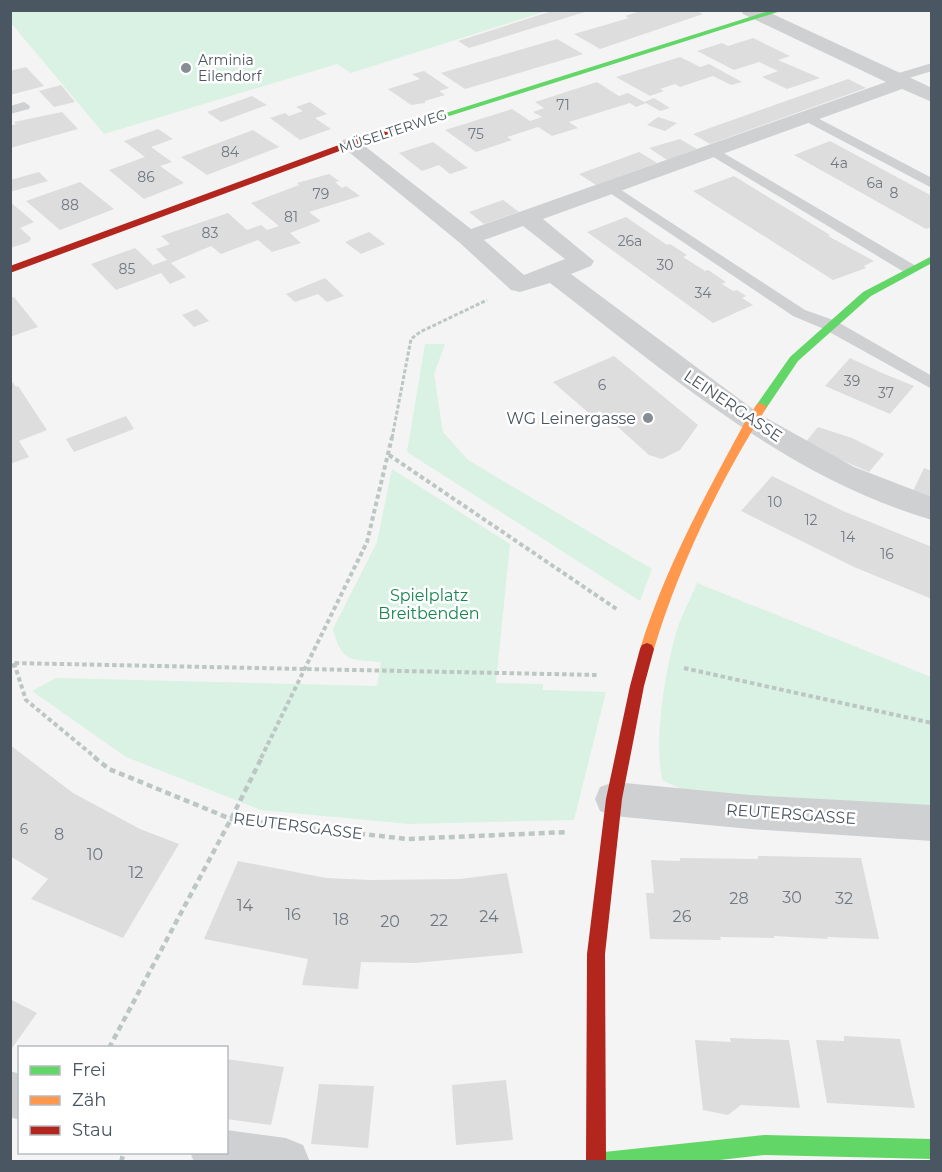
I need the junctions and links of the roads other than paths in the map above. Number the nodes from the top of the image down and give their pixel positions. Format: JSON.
{"nodes":[{"id":1,"x":781,"y":10,"type":"edge"},
{"id":2,"x":755,"y":13,"type":"edge"},
{"id":3,"x":932,"y":66,"type":"edge"},
{"id":4,"x":900,"y":80,"type":"junction"},
{"id":5,"x":932,"y":96,"type":"edge"},
{"id":6,"x":24,"y":106,"type":"dead end"},
{"id":7,"x":10,"y":110,"type":"edge"},
{"id":8,"x":808,"y":117,"type":"junction"},
{"id":9,"x":350,"y":144,"type":"junction"},
{"id":10,"x":715,"y":152,"type":"junction"},
{"id":11,"x":932,"y":184,"type":"edge"},
{"id":12,"x":612,"y":188,"type":"junction"},
{"id":13,"x":527,"y":218,"type":"junction"},
{"id":14,"x":468,"y":238,"type":"junction"},
{"id":15,"x":923,"y":266,"type":"edge"},
{"id":16,"x":10,"y":270,"type":"edge"},
{"id":17,"x":553,"y":273,"type":"junction"},
{"id":18,"x":830,"y":325,"type":"junction"},
{"id":19,"x":932,"y":384,"type":"edge"},
{"id":20,"x":751,"y":422,"type":"junction"},
{"id":21,"x":932,"y":509,"type":"edge"},
{"id":22,"x":612,"y":814,"type":"junction"},
{"id":23,"x":932,"y":823,"type":"edge"},
{"id":24,"x":932,"y":1149,"type":"edge"},
{"id":25,"x":228,"y":1154,"type":"edge"},
{"id":26,"x":286,"y":1161,"type":"edge"},
{"id":27,"x":596,"y":1161,"type":"edge"},
{"id":28,"x":604,"y":1161,"type":"edge"}],
"edges":[{"from":1,"to":2,"type":"street","name":"MÜSELTERWEG"},
{"from":2,"to":4,"type":"street"},
{"from":2,"to":9,"type":"street","name":"MÜSELTERWEG"},
{"from":3,"to":4,"type":"lane"},
{"from":4,"to":5,"type":"street"},
{"from":4,"to":8,"type":"street"},
{"from":6,"to":7,"type":"lane"},
{"from":8,"to":10,"type":"street"},
{"from":8,"to":11,"type":"lane"},
{"from":9,"to":14,"type":"street"},
{"from":9,"to":16,"type":"street","name":"MÜSELTERWEG"},
{"from":10,"to":12,"type":"street"},
{"from":10,"to":15,"type":"lane"},
{"from":12,"to":13,"type":"street"},
{"from":12,"to":18,"type":"lane"},
{"from":13,"to":14,"type":"street"},
{"from":13,"to":17,"type":"street"},
{"from":14,"to":17,"type":"street"},
{"from":15,"to":18,"type":"street"},
{"from":17,"to":20,"type":"street","name":"LEINERGASSE"},
{"from":18,"to":19,"type":"lane"},
{"from":18,"to":20,"type":"street"},
{"from":20,"to":21,"type":"street","name":"LEINERGASSE"},
{"from":20,"to":22,"type":"street"},
{"from":22,"to":23,"type":"street","name":"REUTERSGASSE"},
{"from":22,"to":27,"type":"street"},
{"from":24,"to":28,"type":"street"},
{"from":25,"to":26,"type":"street"}]}
